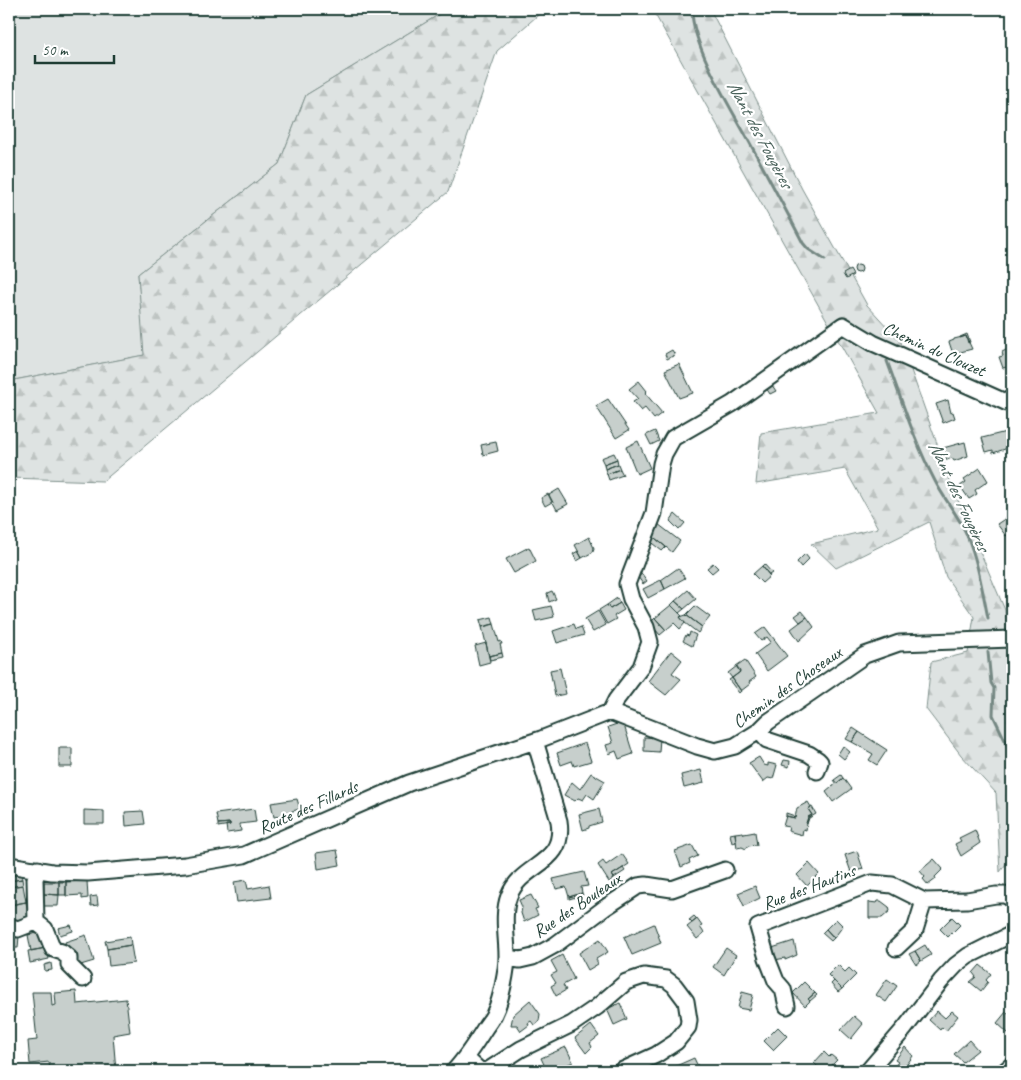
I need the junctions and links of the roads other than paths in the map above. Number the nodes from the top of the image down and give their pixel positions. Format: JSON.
{"nodes":[{"id":1,"x":1012,"y":405,"type":"edge"},
{"id":2,"x":1012,"y":639,"type":"edge"},
{"id":3,"x":610,"y":712,"type":"junction"},
{"id":4,"x":759,"y":731,"type":"junction"},
{"id":5,"x":535,"y":741,"type":"junction"},
{"id":6,"x":818,"y":771,"type":"dead end"},
{"id":7,"x":9,"y":867,"type":"edge"},
{"id":8,"x":38,"y":869,"type":"junction"},
{"id":9,"x":725,"y":870,"type":"dead end"},
{"id":10,"x":1012,"y":899,"type":"edge"},
{"id":11,"x":924,"y":901,"type":"junction"},
{"id":12,"x":36,"y":922,"type":"junction"},
{"id":13,"x":9,"y":926,"type":"edge"},
{"id":14,"x":1012,"y":934,"type":"edge"},
{"id":15,"x":896,"y":948,"type":"dead end"},
{"id":16,"x":507,"y":958,"type":"junction"},
{"id":17,"x":83,"y":979,"type":"dead end"},
{"id":18,"x":787,"y":1006,"type":"dead end"},
{"id":19,"x":466,"y":1058,"type":"junction"},
{"id":20,"x":1012,"y":1065,"type":"edge"},
{"id":21,"x":454,"y":1071,"type":"edge"},
{"id":22,"x":622,"y":1071,"type":"edge"},
{"id":23,"x":868,"y":1071,"type":"edge"},
{"id":24,"x":1005,"y":1071,"type":"edge"}],
"edges":[{"from":1,"to":3,"type":"street","name":"Chemin du Clouzet"},
{"from":2,"to":4,"type":"street","name":"Chemin des Choseaux"},
{"from":3,"to":4,"type":"street","name":"Chemin des Choseaux"},
{"from":3,"to":5,"type":"street","name":"Route des Fillards"},
{"from":4,"to":6,"type":"street"},
{"from":5,"to":8,"type":"street","name":"Route des Fillards"},
{"from":5,"to":16,"type":"street"},
{"from":7,"to":8,"type":"street","name":"Route des Fillards"},
{"from":8,"to":12,"type":"street"},
{"from":9,"to":16,"type":"street","name":"Rue des Bouleaux"},
{"from":10,"to":11,"type":"street","name":"Rue des Hautins"},
{"from":11,"to":15,"type":"street"},
{"from":11,"to":18,"type":"street","name":"Rue des Hautins"},
{"from":12,"to":13,"type":"street"},
{"from":12,"to":17,"type":"street"},
{"from":14,"to":23,"type":"street"},
{"from":16,"to":19,"type":"street"},
{"from":19,"to":21,"type":"street"},
{"from":19,"to":22,"type":"street"},
{"from":20,"to":24,"type":"street"}]}
